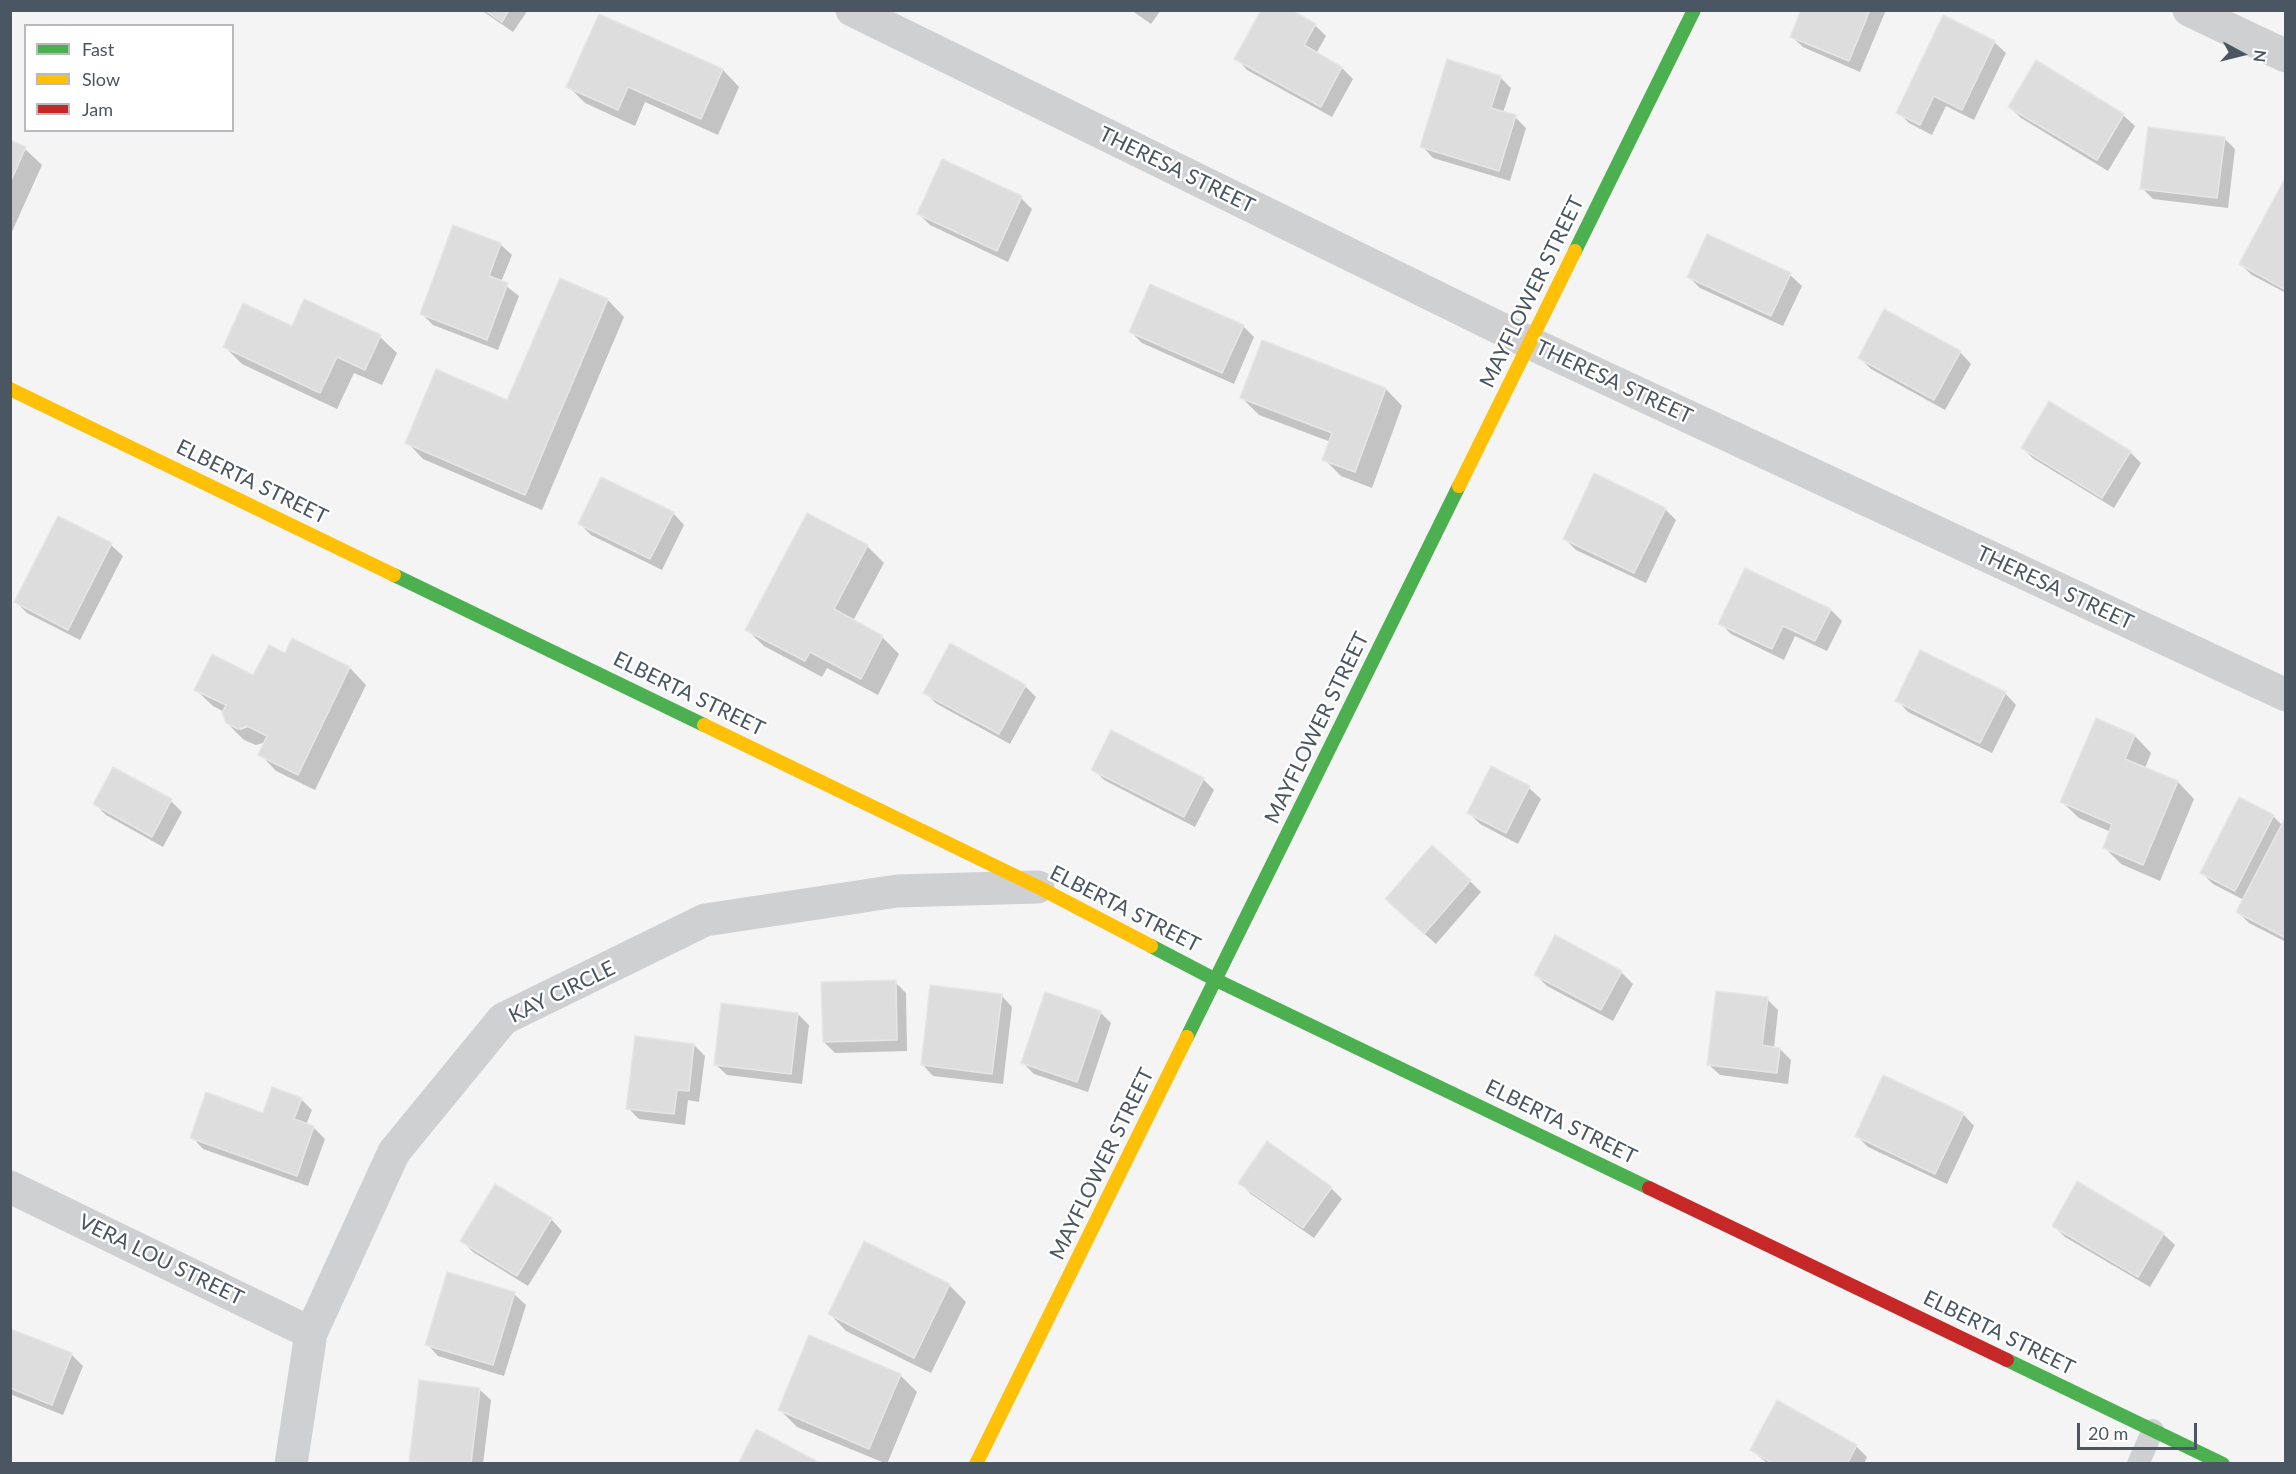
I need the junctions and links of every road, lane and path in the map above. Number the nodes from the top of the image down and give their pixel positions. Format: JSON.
{"nodes":[{"id":1,"x":852,"y":10,"type":"edge"},
{"id":2,"x":1694,"y":10,"type":"edge"},
{"id":3,"x":2189,"y":10,"type":"edge"},
{"id":4,"x":2286,"y":56,"type":"edge"},
{"id":5,"x":1530,"y":343,"type":"junction"},
{"id":6,"x":10,"y":388,"type":"edge"},
{"id":7,"x":2286,"y":695,"type":"edge"},
{"id":8,"x":1038,"y":887,"type":"junction"},
{"id":9,"x":1216,"y":980,"type":"junction"},
{"id":10,"x":10,"y":1187,"type":"edge"},
{"id":11,"x":311,"y":1333,"type":"junction"},
{"id":12,"x":2153,"y":1430,"type":"junction"},
{"id":13,"x":291,"y":1464,"type":"edge"},
{"id":14,"x":976,"y":1464,"type":"edge"},
{"id":15,"x":2138,"y":1464,"type":"edge"},
{"id":16,"x":2223,"y":1464,"type":"edge"}],
"edges":[{"from":1,"to":5,"type":"street","name":"THERESA STREET"},
{"from":2,"to":5,"type":"street","name":"MAYFLOWER STREET"},
{"from":3,"to":4,"type":"street"},
{"from":5,"to":7,"type":"street","name":"THERESA STREET"},
{"from":5,"to":9,"type":"street","name":"MAYFLOWER STREET"},
{"from":6,"to":8,"type":"street","name":"ELBERTA STREET"},
{"from":8,"to":9,"type":"street","name":"ELBERTA STREET"},
{"from":8,"to":11,"type":"street","name":"KAY CIRCLE"},
{"from":9,"to":12,"type":"street","name":"ELBERTA STREET"},
{"from":9,"to":14,"type":"street","name":"MAYFLOWER STREET"},
{"from":10,"to":11,"type":"street","name":"VERA LOU STREET"},
{"from":11,"to":13,"type":"street","name":"KAY CIRCLE"},
{"from":12,"to":15,"type":"lane"},
{"from":12,"to":16,"type":"street","name":"ELBERTA STREET"}]}
